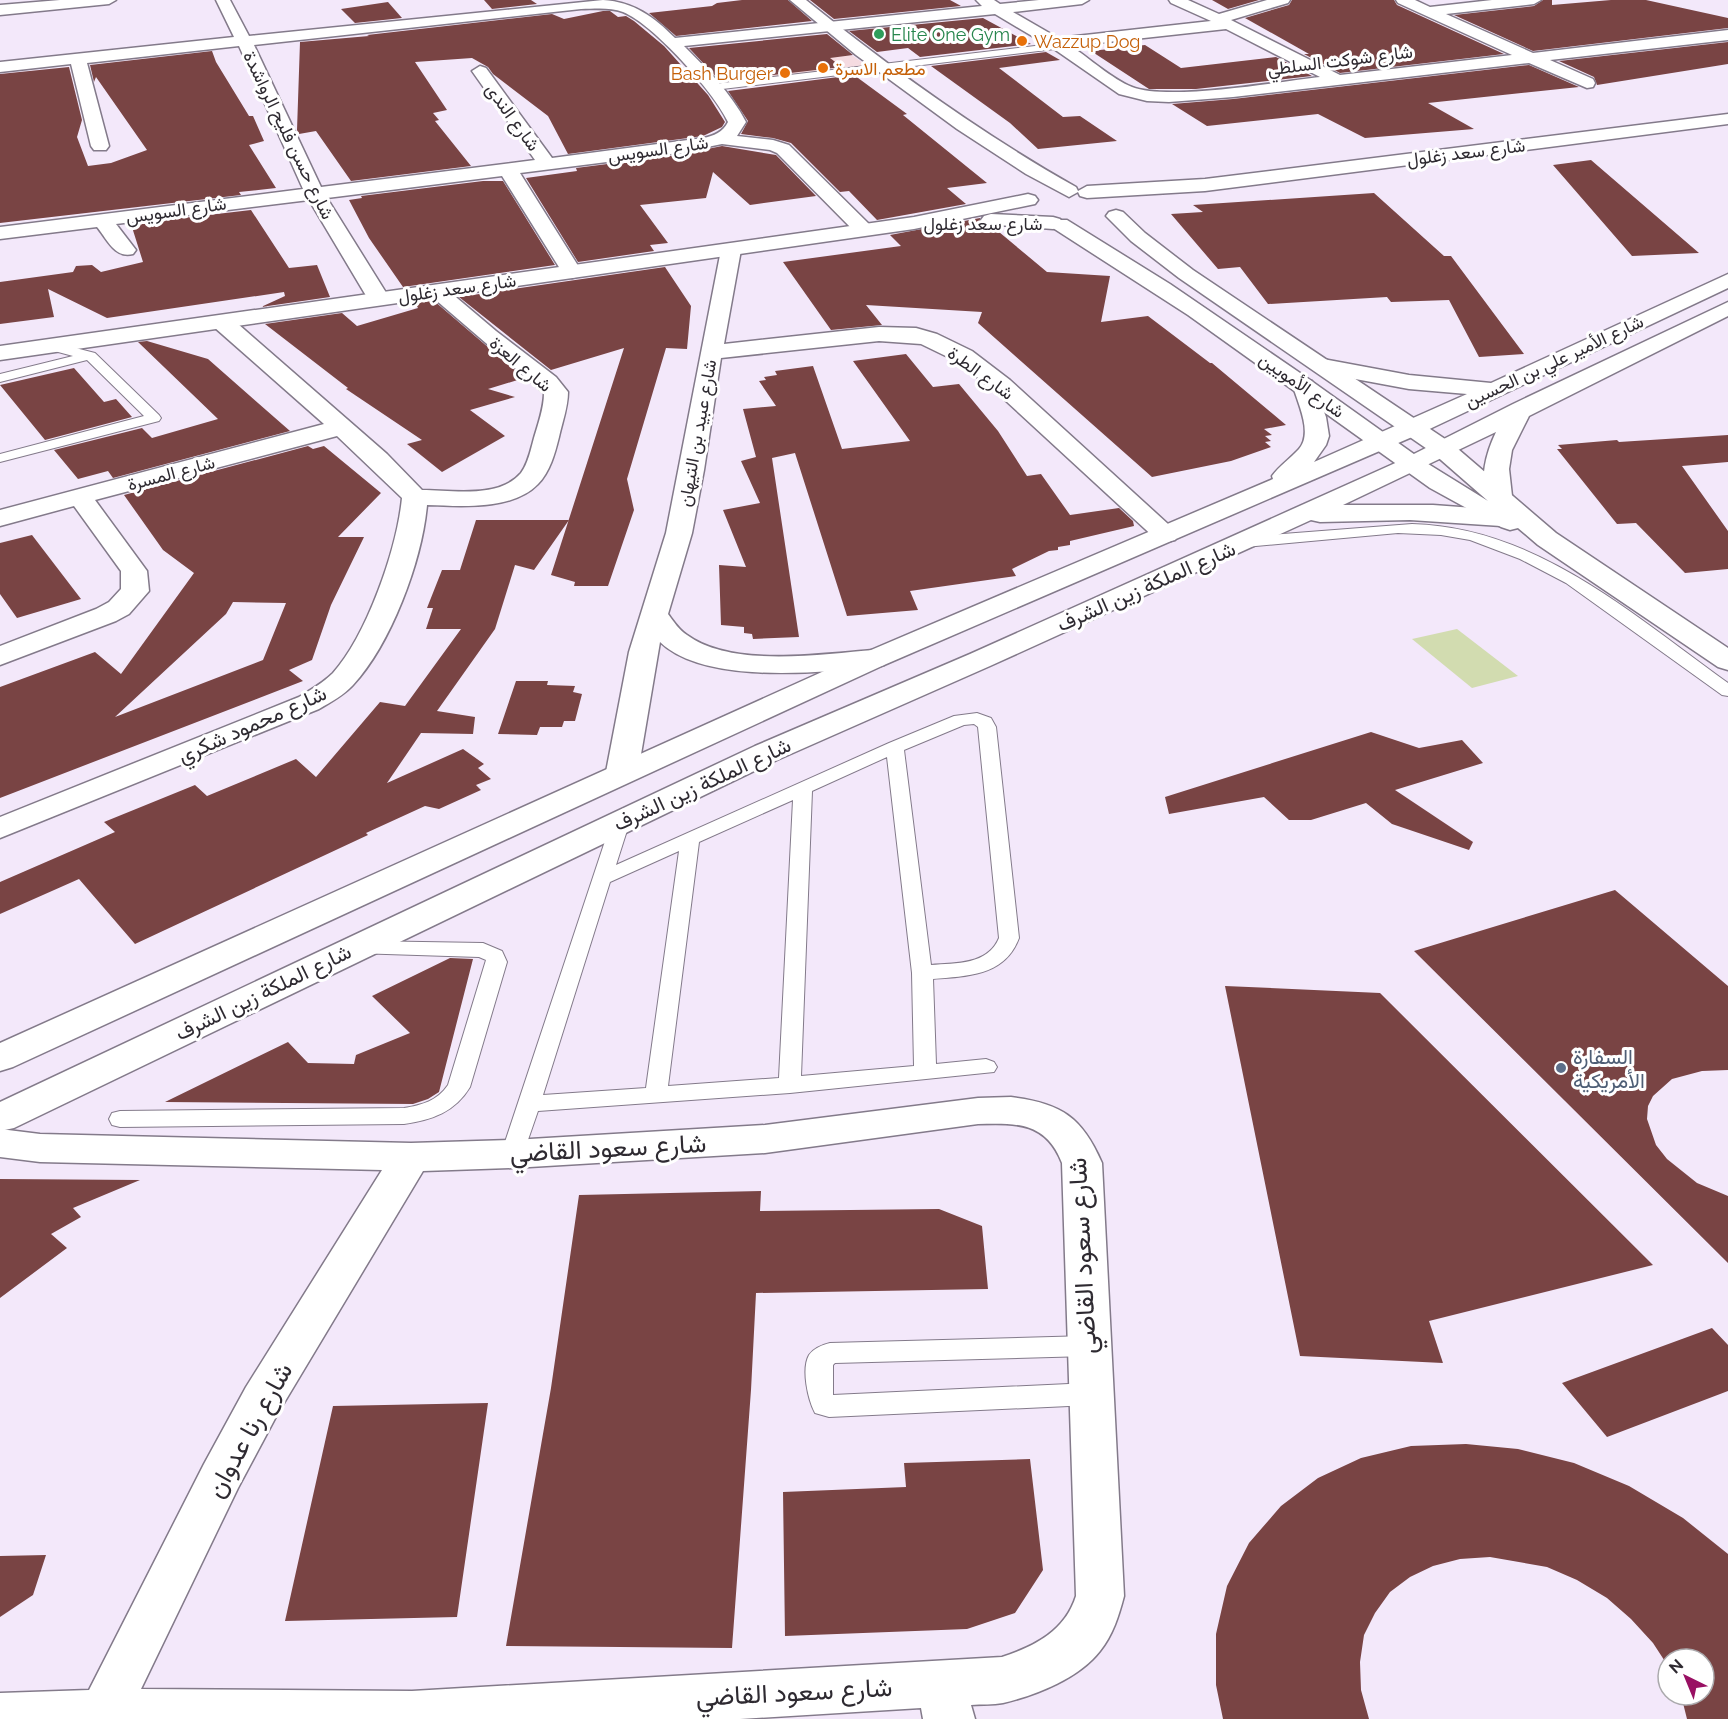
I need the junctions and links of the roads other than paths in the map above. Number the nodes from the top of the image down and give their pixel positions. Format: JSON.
{"nodes":[{"id":1,"x":39,"y":0,"type":"edge"},
{"id":2,"x":109,"y":0,"type":"edge"},
{"id":3,"x":223,"y":0,"type":"edge"},
{"id":4,"x":797,"y":0,"type":"edge"},
{"id":5,"x":1082,"y":0,"type":"edge"},
{"id":6,"x":1176,"y":0,"type":"edge"},
{"id":7,"x":1283,"y":0,"type":"edge"},
{"id":8,"x":1403,"y":0,"type":"edge"},
{"id":9,"x":1534,"y":0,"type":"edge"},
{"id":10,"x":0,"y":4,"type":"edge"},
{"id":11,"x":989,"y":4,"type":"edge"},
{"id":12,"x":0,"y":10,"type":"edge"},
{"id":13,"x":1431,"y":11,"type":"junction"},
{"id":14,"x":1223,"y":21,"type":"junction"},
{"id":15,"x":1024,"y":25,"type":"junction"},
{"id":16,"x":829,"y":26,"type":"junction"},
{"id":17,"x":1002,"y":27,"type":"dead end"},
{"id":18,"x":1728,"y":35,"type":"edge"},
{"id":19,"x":242,"y":40,"type":"junction"},
{"id":20,"x":877,"y":42,"type":"dead end"},
{"id":21,"x":671,"y":43,"type":"junction"},
{"id":22,"x":1058,"y":44,"type":"junction"},
{"id":23,"x":855,"y":45,"type":"junction"},
{"id":24,"x":831,"y":48,"type":"dead end"},
{"id":25,"x":1531,"y":57,"type":"junction"},
{"id":26,"x":78,"y":59,"type":"junction"},
{"id":27,"x":715,"y":61,"type":"dead end"},
{"id":28,"x":692,"y":64,"type":"junction"},
{"id":29,"x":882,"y":66,"type":"junction"},
{"id":30,"x":0,"y":67,"type":"edge"},
{"id":31,"x":480,"y":71,"type":"dead end"},
{"id":32,"x":1338,"y":80,"type":"junction"},
{"id":33,"x":1587,"y":83,"type":"dead end"},
{"id":34,"x":714,"y":87,"type":"junction"},
{"id":35,"x":1728,"y":119,"type":"edge"},
{"id":36,"x":721,"y":139,"type":"junction"},
{"id":37,"x":990,"y":145,"type":"junction"},
{"id":38,"x":100,"y":146,"type":"dead end"},
{"id":39,"x":546,"y":163,"type":"junction"},
{"id":40,"x":507,"y":168,"type":"junction"},
{"id":41,"x":1205,"y":184,"type":"junction"},
{"id":42,"x":1023,"y":190,"type":"junction"},
{"id":43,"x":314,"y":192,"type":"junction"},
{"id":44,"x":1078,"y":192,"type":"junction"},
{"id":45,"x":1107,"y":218,"type":"junction"},
{"id":46,"x":102,"y":220,"type":"junction"},
{"id":47,"x":914,"y":223,"type":"junction"},
{"id":48,"x":1057,"y":223,"type":"junction"},
{"id":49,"x":864,"y":230,"type":"junction"},
{"id":50,"x":0,"y":233,"type":"edge"},
{"id":51,"x":126,"y":250,"type":"dead end"},
{"id":52,"x":731,"y":250,"type":"junction"},
{"id":53,"x":572,"y":272,"type":"junction"},
{"id":54,"x":1728,"y":280,"type":"edge"},
{"id":55,"x":437,"y":291,"type":"junction"},
{"id":56,"x":379,"y":299,"type":"junction"},
{"id":57,"x":1728,"y":308,"type":"edge"},
{"id":58,"x":222,"y":321,"type":"junction"},
{"id":59,"x":52,"y":346,"type":"junction"},
{"id":60,"x":711,"y":352,"type":"junction"},
{"id":61,"x":0,"y":353,"type":"edge"},
{"id":62,"x":90,"y":356,"type":"junction"},
{"id":63,"x":1323,"y":366,"type":"junction"},
{"id":64,"x":0,"y":378,"type":"edge"},
{"id":65,"x":1304,"y":386,"type":"junction"},
{"id":66,"x":1492,"y":389,"type":"junction"},
{"id":67,"x":1521,"y":409,"type":"junction"},
{"id":68,"x":342,"y":427,"type":"junction"},
{"id":69,"x":1411,"y":429,"type":"junction"},
{"id":70,"x":1380,"y":442,"type":"junction"},
{"id":71,"x":1442,"y":448,"type":"junction"},
{"id":72,"x":0,"y":458,"type":"edge"},
{"id":73,"x":1411,"y":465,"type":"junction"},
{"id":74,"x":1262,"y":494,"type":"junction"},
{"id":75,"x":80,"y":497,"type":"junction"},
{"id":76,"x":415,"y":497,"type":"junction"},
{"id":77,"x":1500,"y":507,"type":"junction"},
{"id":78,"x":1304,"y":514,"type":"junction"},
{"id":79,"x":0,"y":518,"type":"edge"},
{"id":80,"x":1166,"y":534,"type":"junction"},
{"id":81,"x":1245,"y":542,"type":"junction"},
{"id":82,"x":656,"y":615,"type":"junction"},
{"id":83,"x":0,"y":656,"type":"edge"},
{"id":84,"x":873,"y":659,"type":"junction"},
{"id":85,"x":1728,"y":661,"type":"edge"},
{"id":86,"x":1728,"y":691,"type":"edge"},
{"id":87,"x":895,"y":747,"type":"junction"},
{"id":88,"x":622,"y":772,"type":"junction"},
{"id":89,"x":803,"y":788,"type":"junction"},
{"id":90,"x":620,"y":821,"type":"junction"},
{"id":91,"x":0,"y":828,"type":"edge"},
{"id":92,"x":690,"y":839,"type":"junction"},
{"id":93,"x":601,"y":879,"type":"junction"},
{"id":94,"x":356,"y":947,"type":"junction"},
{"id":95,"x":922,"y":973,"type":"junction"},
{"id":96,"x":0,"y":1058,"type":"edge"},
{"id":97,"x":986,"y":1066,"type":"dead end"},
{"id":98,"x":925,"y":1072,"type":"junction"},
{"id":99,"x":790,"y":1085,"type":"junction"},
{"id":100,"x":656,"y":1095,"type":"junction"},
{"id":101,"x":529,"y":1104,"type":"junction"},
{"id":102,"x":0,"y":1118,"type":"edge"},
{"id":103,"x":120,"y":1119,"type":"dead end"},
{"id":104,"x":0,"y":1143,"type":"edge"},
{"id":105,"x":513,"y":1154,"type":"junction"},
{"id":106,"x":411,"y":1157,"type":"junction"},
{"id":107,"x":1088,"y":1346,"type":"junction"},
{"id":108,"x":1090,"y":1394,"type":"junction"},
{"id":109,"x":945,"y":1702,"type":"edge"},
{"id":110,"x":105,"y":1713,"type":"junction"},
{"id":111,"x":0,"y":1717,"type":"edge"},
{"id":112,"x":412,"y":1717,"type":"edge"}],
"edges":[{"from":1,"to":10,"type":"street"},
{"from":2,"to":12,"type":"street"},
{"from":3,"to":19,"type":"street","name":"شارع حسن فليح الرواشدة"},
{"from":4,"to":16,"type":"street"},
{"from":5,"to":11,"type":"street"},
{"from":6,"to":14,"type":"street"},
{"from":7,"to":14,"type":"street"},
{"from":8,"to":13,"type":"street"},
{"from":9,"to":13,"type":"street"},
{"from":11,"to":15,"type":"street","name":"شارع شوكت السلطي"},
{"from":11,"to":16,"type":"street"},
{"from":13,"to":25,"type":"street"},
{"from":14,"to":22,"type":"street"},
{"from":14,"to":32,"type":"street"},
{"from":15,"to":17,"type":"street"},
{"from":15,"to":22,"type":"street","name":"شارع شوكت السلطي"},
{"from":16,"to":21,"type":"street"},
{"from":16,"to":23,"type":"street"},
{"from":18,"to":25,"type":"street","name":"شارع شوكت السلطي"},
{"from":19,"to":21,"type":"street","name":"شارع السويس"},
{"from":19,"to":26,"type":"street","name":"شارع السويس"},
{"from":19,"to":43,"type":"street","name":"شارع حسن فليح الرواشدة"},
{"from":20,"to":23,"type":"street"},
{"from":21,"to":28,"type":"street","name":"شارع السويس"},
{"from":22,"to":29,"type":"lane"},
{"from":22,"to":32,"type":"street","name":"شارع شوكت السلطي"},
{"from":23,"to":24,"type":"street"},
{"from":23,"to":29,"type":"street"},
{"from":25,"to":32,"type":"street","name":"شارع شوكت السلطي"},
{"from":25,"to":33,"type":"street"},
{"from":26,"to":30,"type":"street","name":"شارع السويس"},
{"from":26,"to":38,"type":"street"},
{"from":27,"to":28,"type":"street"},
{"from":28,"to":34,"type":"street","name":"شارع السويس"},
{"from":29,"to":34,"type":"lane"},
{"from":29,"to":37,"type":"street"},
{"from":31,"to":39,"type":"street","name":"شارع الندى"},
{"from":34,"to":36,"type":"street","name":"شارع السويس"},
{"from":35,"to":41,"type":"street","name":"شارع سعد زغلول"},
{"from":36,"to":39,"type":"street","name":"شارع السويس"},
{"from":36,"to":49,"type":"street"},
{"from":37,"to":42,"type":"street"},
{"from":37,"to":44,"type":"street","name":"شارع الأمويين"},
{"from":39,"to":40,"type":"street","name":"شارع السويس"},
{"from":40,"to":43,"type":"street","name":"شارع السويس"},
{"from":40,"to":53,"type":"street"},
{"from":41,"to":44,"type":"street","name":"شارع سعد زغلول"},
{"from":41,"to":45,"type":"street","name":"شارع سعد زغلول"},
{"from":42,"to":44,"type":"street","name":"شارع سعد زغلول"},
{"from":42,"to":47,"type":"street","name":"شارع سعد زغلول"},
{"from":42,"to":48,"type":"street","name":"شارع الأمويين"},
{"from":43,"to":46,"type":"street","name":"شارع السويس"},
{"from":43,"to":56,"type":"street","name":"شارع حسن فليح الرواشدة"},
{"from":44,"to":45,"type":"street","name":"شارع الأمويين"},
{"from":45,"to":48,"type":"street","name":"شارع سعد زغلول"},
{"from":45,"to":63,"type":"street","name":"شارع الأمويين"},
{"from":46,"to":50,"type":"street","name":"شارع السويس"},
{"from":46,"to":51,"type":"street"},
{"from":47,"to":48,"type":"street","name":"شارع سعد زغلول"},
{"from":47,"to":49,"type":"street","name":"شارع سعد زغلول"},
{"from":48,"to":65,"type":"street","name":"شارع الأمويين"},
{"from":49,"to":52,"type":"street","name":"شارع سعد زغلول"},
{"from":52,"to":53,"type":"street","name":"شارع سعد زغلول"},
{"from":52,"to":60,"type":"street","name":"شارع عبيد بن التيهان"},
{"from":53,"to":55,"type":"street","name":"شارع سعد زغلول"},
{"from":54,"to":66,"type":"street","name":"شارع الأمير علي بن الحسين"},
{"from":55,"to":56,"type":"street","name":"شارع سعد زغلول"},
{"from":55,"to":76,"type":"street","name":"شارع العزة"},
{"from":56,"to":58,"type":"street","name":"شارع سعد زغلول"},
{"from":57,"to":67,"type":"street","name":"شارع الأمير علي بن الحسين"},
{"from":58,"to":59,"type":"street","name":"شارع سعد زغلول"},
{"from":58,"to":68,"type":"street"},
{"from":59,"to":61,"type":"street","name":"شارع سعد زغلول"},
{"from":59,"to":62,"type":"lane"},
{"from":60,"to":80,"type":"street","name":"شارع الطرة"},
{"from":60,"to":82,"type":"street","name":"شارع عبيد بن التيهان"},
{"from":62,"to":64,"type":"lane"},
{"from":62,"to":72,"type":"lane"},
{"from":63,"to":66,"type":"street"},
{"from":63,"to":69,"type":"street","name":"شارع الأمويين"},
{"from":65,"to":70,"type":"street","name":"شارع الأمويين"},
{"from":65,"to":74,"type":"street"},
{"from":66,"to":69,"type":"street","name":"شارع الأمير علي بن الحسين"},
{"from":67,"to":71,"type":"street","name":"شارع الأمير علي بن الحسين"},
{"from":67,"to":77,"type":"street"},
{"from":68,"to":75,"type":"street","name":"شارع المسرة"},
{"from":68,"to":76,"type":"street"},
{"from":69,"to":70,"type":"street","name":"شارع الأمير علي بن الحسين"},
{"from":69,"to":71,"type":"street","name":"شارع الأمويين"},
{"from":70,"to":73,"type":"street","name":"شارع الأمويين"},
{"from":70,"to":74,"type":"street","name":"شارع الملكة زين الشرف"},
{"from":71,"to":73,"type":"street","name":"شارع الأمير علي بن الحسين"},
{"from":71,"to":77,"type":"street","name":"شارع الأمويين"},
{"from":73,"to":77,"type":"street","name":"شارع الأمويين"},
{"from":73,"to":78,"type":"street","name":"شارع الملكة زين الشرف"},
{"from":74,"to":80,"type":"street","name":"شارع الملكة زين الشرف"},
{"from":75,"to":79,"type":"street","name":"شارع المسرة"},
{"from":75,"to":83,"type":"street"},
{"from":76,"to":91,"type":"street","name":"شارع محمود شكري"},
{"from":77,"to":78,"type":"street"},
{"from":77,"to":85,"type":"street","name":"شارع الأمويين"},
{"from":78,"to":81,"type":"street","name":"شارع الملكة زين الشرف"},
{"from":80,"to":84,"type":"street","name":"شارع الملكة زين الشرف"},
{"from":81,"to":86,"type":"lane"},
{"from":81,"to":90,"type":"street","name":"شارع الملكة زين الشرف"},
{"from":82,"to":84,"type":"street"},
{"from":82,"to":88,"type":"street","name":"شارع عبيد بن التيهان"},
{"from":84,"to":88,"type":"street","name":"شارع الملكة زين الشرف"},
{"from":87,"to":89,"type":"lane"},
{"from":87,"to":95,"type":"lane"},
{"from":87,"to":95,"type":"lane"},
{"from":88,"to":96,"type":"street","name":"شارع الملكة زين الشرف"},
{"from":89,"to":92,"type":"lane"},
{"from":89,"to":99,"type":"lane"},
{"from":90,"to":93,"type":"lane"},
{"from":90,"to":94,"type":"street","name":"شارع الملكة زين الشرف"},
{"from":92,"to":93,"type":"lane"},
{"from":92,"to":100,"type":"lane"},
{"from":93,"to":101,"type":"lane"},
{"from":94,"to":102,"type":"street","name":"شارع الملكة زين الشرف"},
{"from":94,"to":103,"type":"lane"},
{"from":95,"to":98,"type":"lane"},
{"from":97,"to":98,"type":"lane"},
{"from":98,"to":99,"type":"lane"},
{"from":99,"to":100,"type":"lane"},
{"from":100,"to":101,"type":"lane"},
{"from":101,"to":105,"type":"lane"},
{"from":104,"to":106,"type":"street","name":"شارع سعود القاضي"},
{"from":105,"to":106,"type":"street","name":"شارع سعود القاضي"},
{"from":105,"to":107,"type":"street","name":"شارع سعود القاضي"},
{"from":106,"to":110,"type":"street","name":"شارع رنا عدوان"},
{"from":107,"to":108,"type":"street","name":"شارع سعود القاضي"},
{"from":107,"to":108,"type":"lane"},
{"from":108,"to":109,"type":"street","name":"شارع سعود القاضي"},
{"from":109,"to":112,"type":"street","name":"شارع سعود القاضي"},
{"from":110,"to":111,"type":"street","name":"شارع سعود القاضي"},
{"from":110,"to":112,"type":"street","name":"شارع سعود القاضي"}]}
